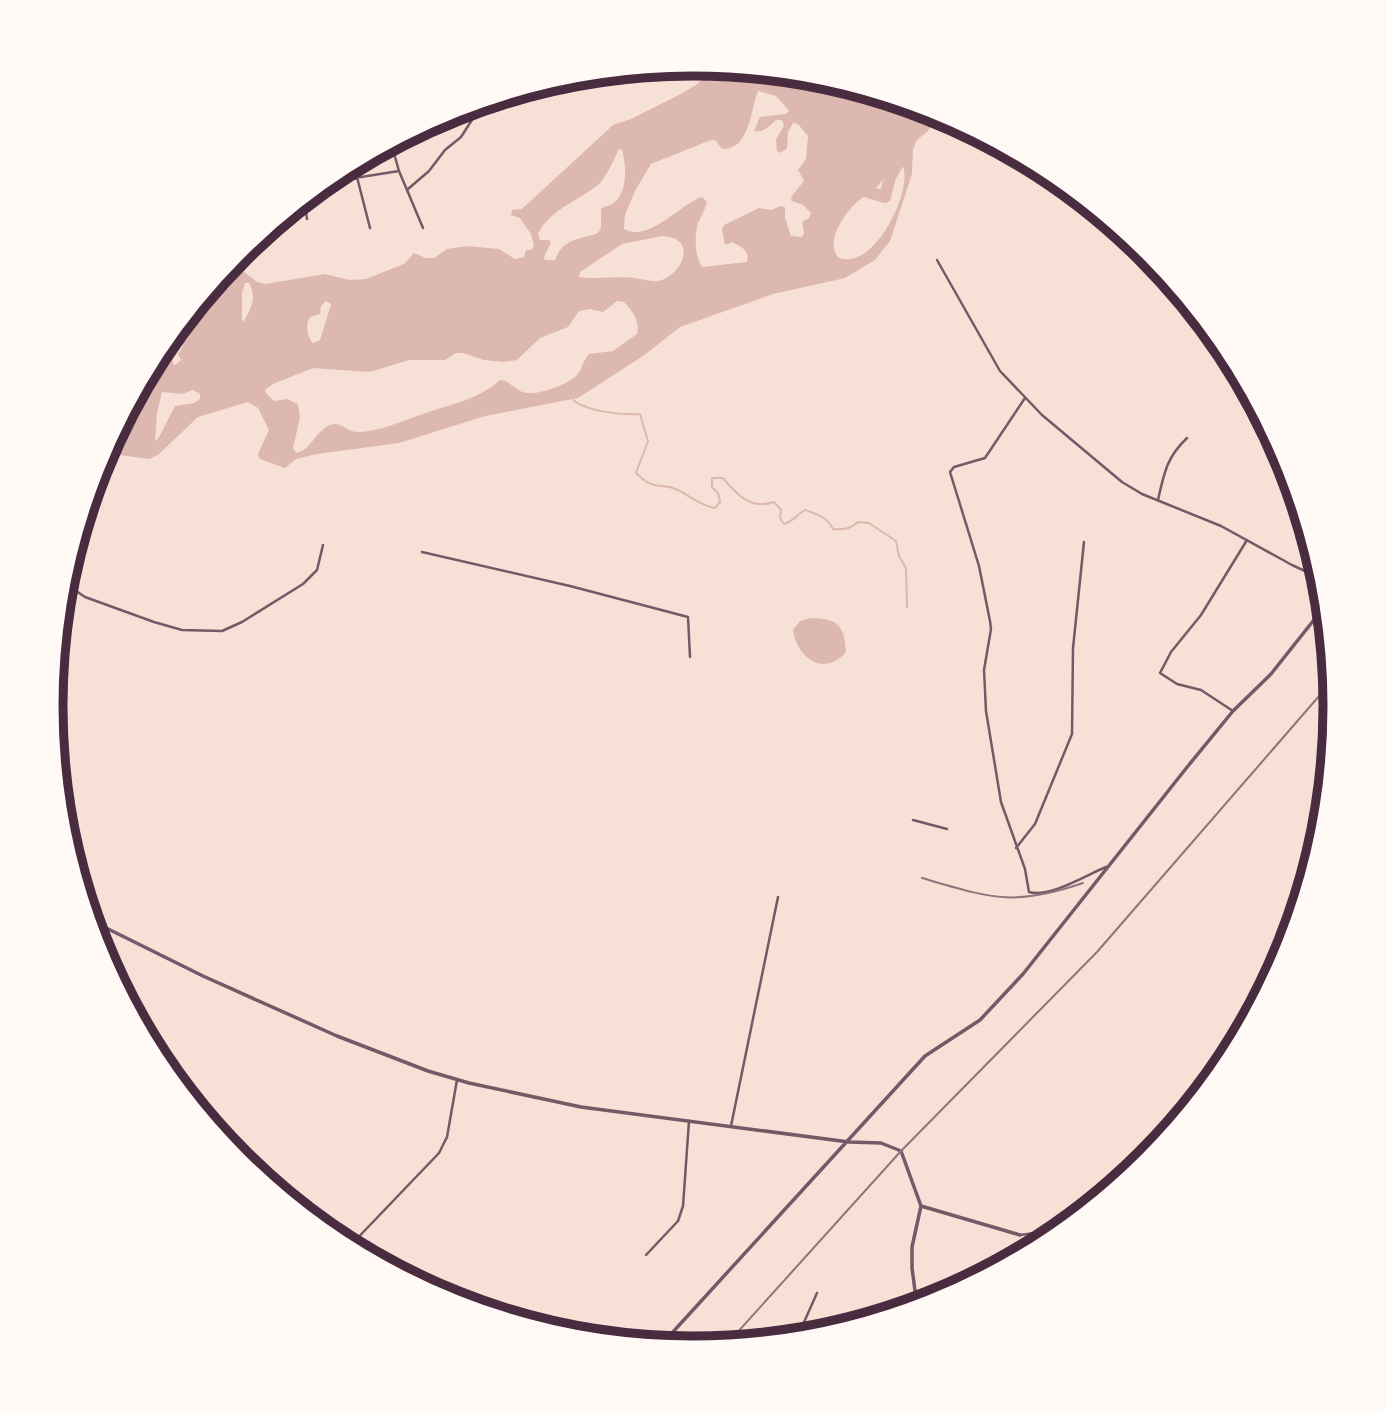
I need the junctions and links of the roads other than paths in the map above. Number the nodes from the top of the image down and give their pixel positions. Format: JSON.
{"nodes":[{"id":1,"x":475,"y":115,"type":"edge"},
{"id":2,"x":394,"y":152,"type":"edge"},
{"id":3,"x":399,"y":171,"type":"junction"},
{"id":4,"x":357,"y":177,"type":"junction"},
{"id":5,"x":349,"y":178,"type":"edge"},
{"id":6,"x":408,"y":189,"type":"junction"},
{"id":7,"x":306,"y":209,"type":"edge"},
{"id":8,"x":307,"y":219,"type":"dead end"},
{"id":9,"x":370,"y":228,"type":"dead end"},
{"id":10,"x":423,"y":229,"type":"dead end"},
{"id":11,"x":937,"y":260,"type":"dead end"},
{"id":12,"x":1026,"y":398,"type":"junction"},
{"id":13,"x":1187,"y":438,"type":"dead end"},
{"id":14,"x":1158,"y":500,"type":"junction"},
{"id":15,"x":1247,"y":540,"type":"junction"},
{"id":16,"x":1084,"y":542,"type":"dead end"},
{"id":17,"x":323,"y":545,"type":"dead end"},
{"id":18,"x":422,"y":552,"type":"dead end"},
{"id":19,"x":1309,"y":573,"type":"edge"},
{"id":20,"x":74,"y":589,"type":"edge"},
{"id":21,"x":1317,"y":616,"type":"edge"},
{"id":22,"x":690,"y":657,"type":"dead end"},
{"id":23,"x":1233,"y":711,"type":"junction"},
{"id":24,"x":913,"y":820,"type":"dead end"},
{"id":25,"x":947,"y":829,"type":"dead end"},
{"id":26,"x":1016,"y":848,"type":"junction"},
{"id":27,"x":1109,"y":866,"type":"junction"},
{"id":28,"x":778,"y":897,"type":"dead end"},
{"id":29,"x":103,"y":926,"type":"edge"},
{"id":30,"x":457,"y":1080,"type":"junction"},
{"id":31,"x":689,"y":1121,"type":"junction"},
{"id":32,"x":731,"y":1126,"type":"junction"},
{"id":33,"x":849,"y":1142,"type":"junction"},
{"id":34,"x":922,"y":1206,"type":"junction"},
{"id":35,"x":1039,"y":1232,"type":"edge"},
{"id":36,"x":1020,"y":1235,"type":"joint"},
{"id":37,"x":357,"y":1239,"type":"edge"},
{"id":38,"x":646,"y":1255,"type":"dead end"},
{"id":39,"x":817,"y":1293,"type":"dead end"},
{"id":40,"x":916,"y":1295,"type":"edge"},
{"id":41,"x":802,"y":1326,"type":"edge"},
{"id":42,"x":670,"y":1335,"type":"edge"}],
"edges":[{"from":1,"to":6,"type":"street"},
{"from":2,"to":3,"type":"street"},
{"from":3,"to":4,"type":"street"},
{"from":3,"to":6,"type":"street"},
{"from":4,"to":5,"type":"street"},
{"from":4,"to":9,"type":"street"},
{"from":6,"to":10,"type":"street"},
{"from":7,"to":8,"type":"street"},
{"from":11,"to":12,"type":"street"},
{"from":12,"to":14,"type":"street"},
{"from":12,"to":26,"type":"street"},
{"from":13,"to":14,"type":"street"},
{"from":14,"to":15,"type":"street"},
{"from":15,"to":19,"type":"street"},
{"from":15,"to":23,"type":"street"},
{"from":16,"to":26,"type":"street"},
{"from":17,"to":20,"type":"street"},
{"from":18,"to":22,"type":"street"},
{"from":21,"to":23,"type":"street"},
{"from":23,"to":27,"type":"street"},
{"from":24,"to":25,"type":"street"},
{"from":26,"to":27,"type":"street"},
{"from":27,"to":33,"type":"street"},
{"from":28,"to":32,"type":"street"},
{"from":29,"to":30,"type":"street"},
{"from":30,"to":31,"type":"street"},
{"from":30,"to":37,"type":"street"},
{"from":31,"to":32,"type":"street"},
{"from":31,"to":38,"type":"street"},
{"from":32,"to":33,"type":"street"},
{"from":33,"to":34,"type":"street"},
{"from":33,"to":42,"type":"street"},
{"from":34,"to":36,"type":"street"},
{"from":34,"to":40,"type":"street"},
{"from":35,"to":36,"type":"street"},
{"from":39,"to":41,"type":"street"}]}
